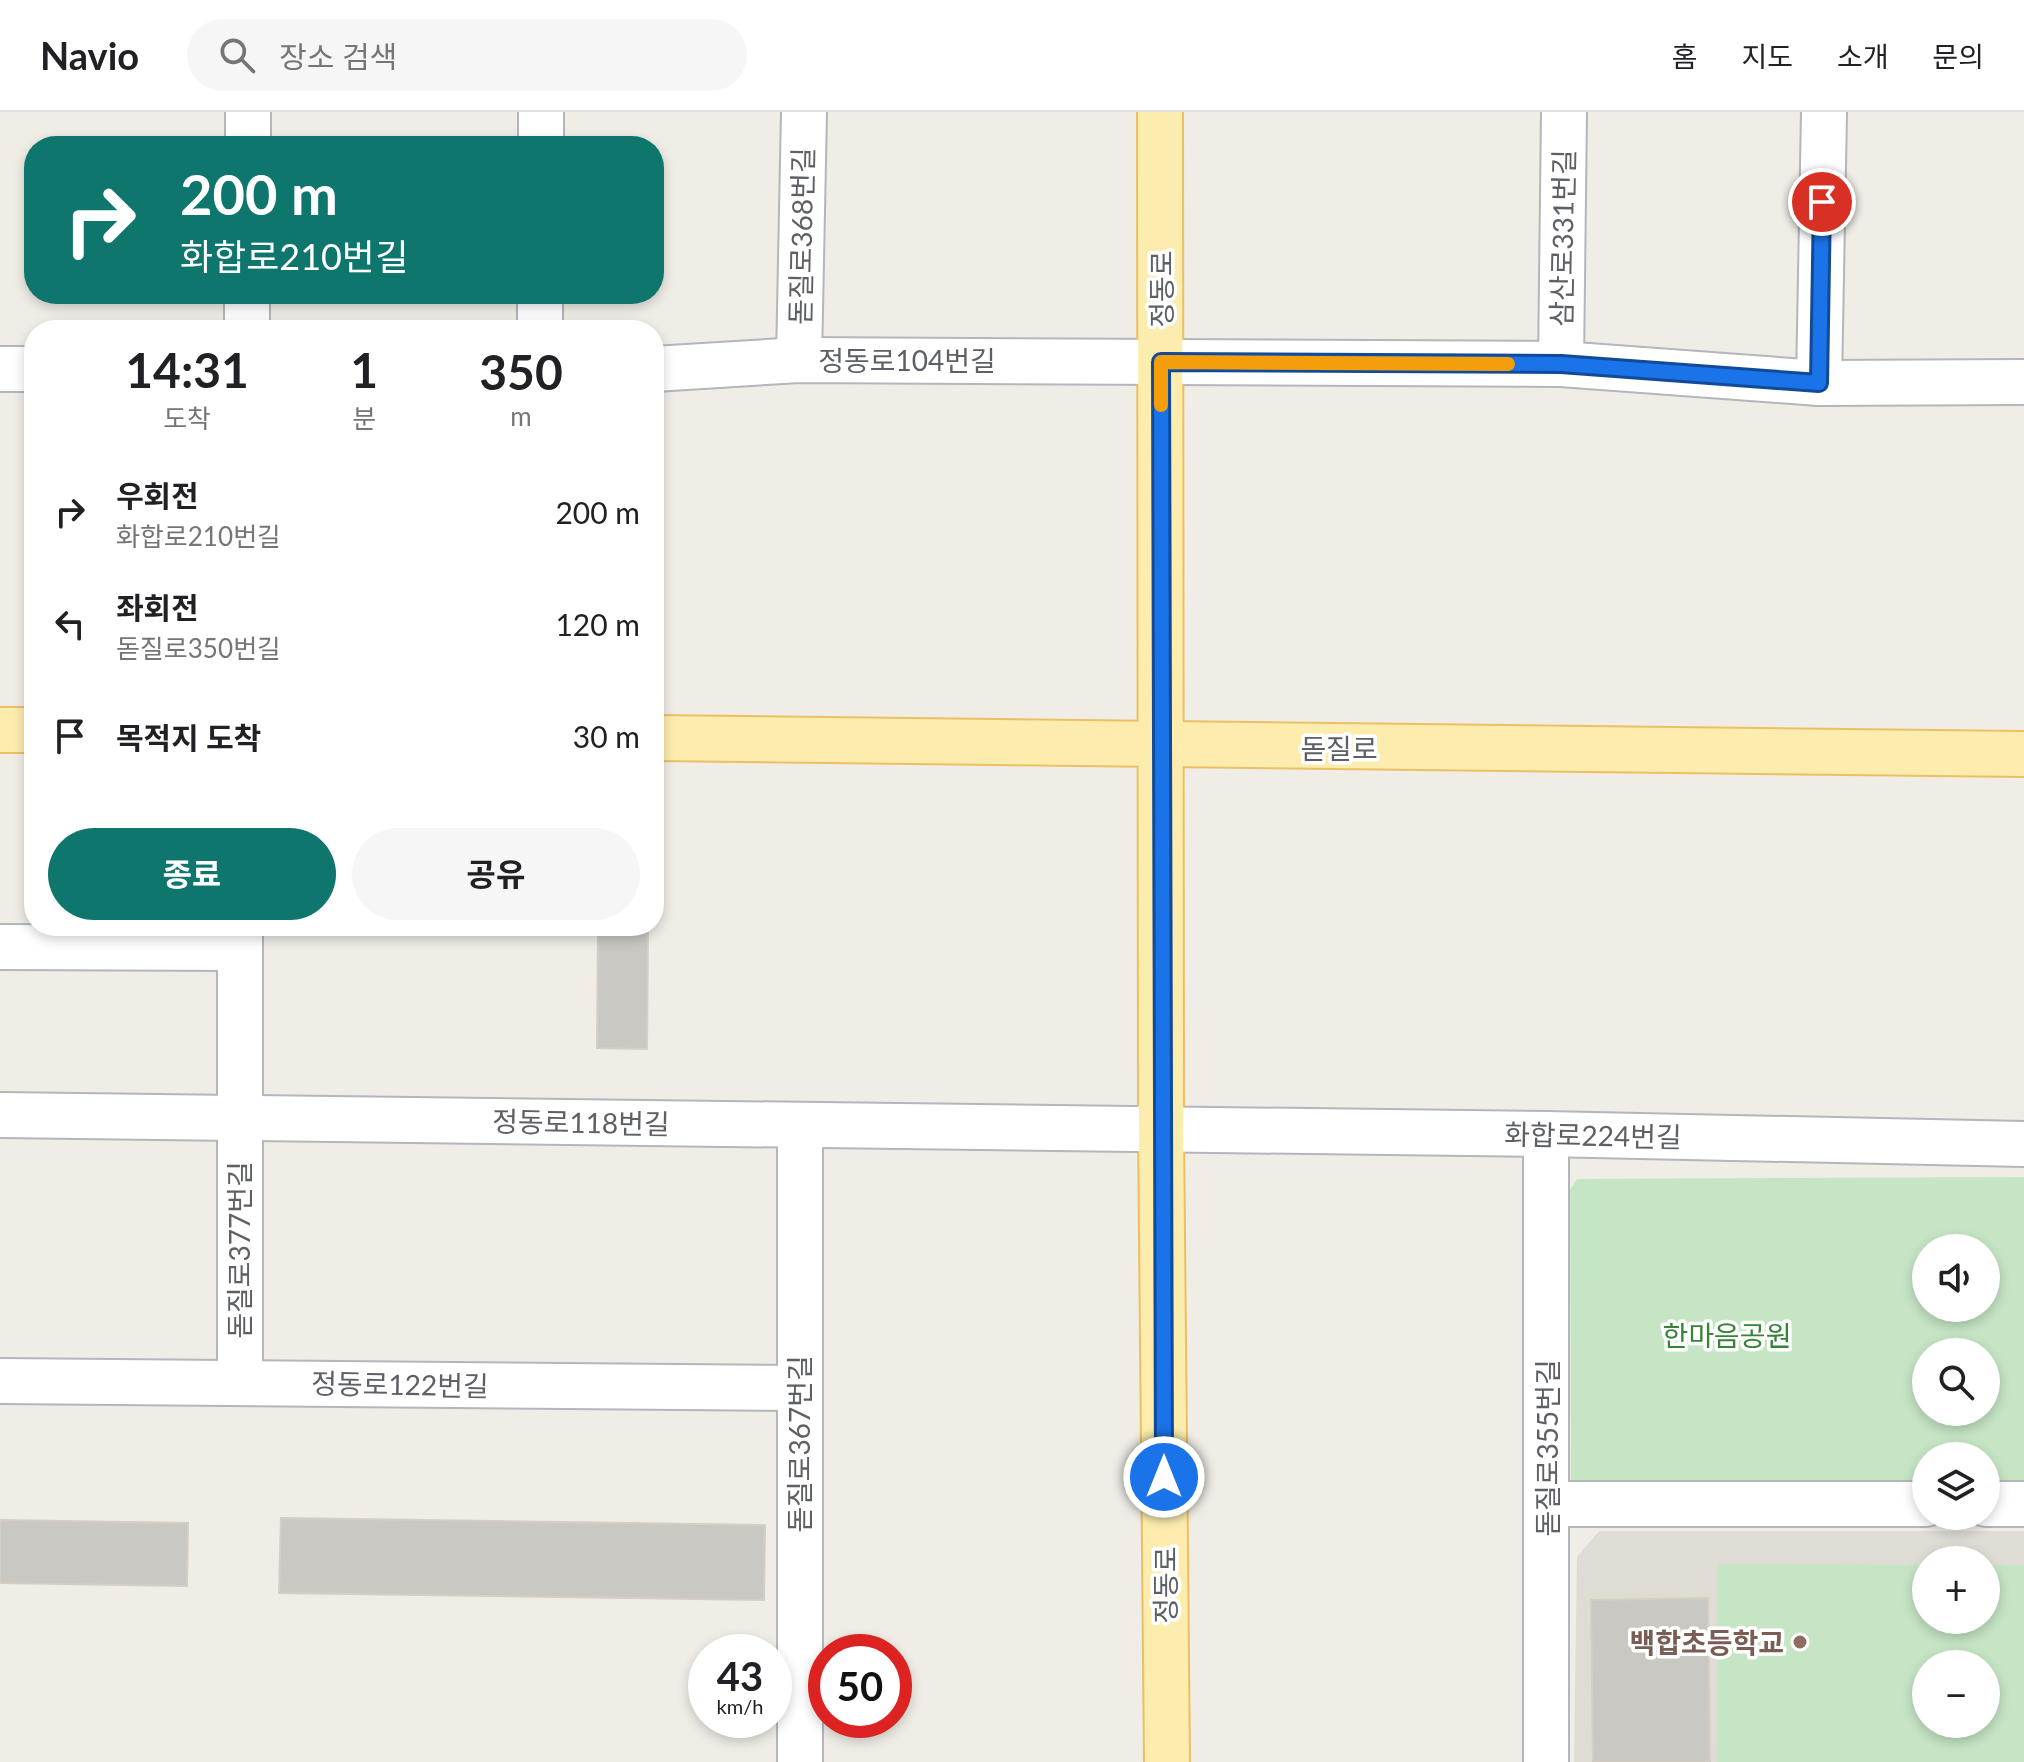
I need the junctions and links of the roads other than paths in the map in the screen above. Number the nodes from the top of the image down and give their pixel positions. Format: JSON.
{"nodes":[{"id":1,"x":248,"y":112,"type":"edge"},
{"id":2,"x":541,"y":112,"type":"edge"},
{"id":3,"x":804,"y":112,"type":"edge"},
{"id":4,"x":1160,"y":112,"type":"edge"},
{"id":5,"x":1564,"y":112,"type":"edge"},
{"id":6,"x":1824,"y":112,"type":"edge"},
{"id":7,"x":248,"y":136,"type":"edge"},
{"id":8,"x":541,"y":136,"type":"edge"},
{"id":9,"x":799,"y":360,"type":"junction"},
{"id":10,"x":1161,"y":362,"type":"junction"},
{"id":11,"x":1561,"y":364,"type":"junction"},
{"id":12,"x":664,"y":368,"type":"edge"},
{"id":13,"x":0,"y":369,"type":"edge"},
{"id":14,"x":24,"y":369,"type":"edge"},
{"id":15,"x":2024,"y":382,"type":"edge"},
{"id":16,"x":1819,"y":383,"type":"junction"},
{"id":17,"x":0,"y":730,"type":"edge"},
{"id":18,"x":24,"y":730,"type":"edge"},
{"id":19,"x":664,"y":738,"type":"edge"},
{"id":20,"x":1163,"y":746,"type":"junction"},
{"id":21,"x":2024,"y":754,"type":"edge"},
{"id":22,"x":240,"y":937,"type":"edge"},
{"id":23,"x":0,"y":947,"type":"edge"},
{"id":24,"x":0,"y":1115,"type":"edge"},
{"id":25,"x":239,"y":1118,"type":"junction"},
{"id":26,"x":800,"y":1125,"type":"junction"},
{"id":27,"x":1161,"y":1129,"type":"junction"},
{"id":28,"x":1546,"y":1134,"type":"junction"},
{"id":29,"x":2024,"y":1144,"type":"edge"},
{"id":30,"x":0,"y":1381,"type":"edge"},
{"id":31,"x":240,"y":1383,"type":"junction"},
{"id":32,"x":799,"y":1388,"type":"junction"},
{"id":33,"x":1548,"y":1504,"type":"junction"},
{"id":34,"x":1912,"y":1504,"type":"edge"},
{"id":35,"x":2000,"y":1504,"type":"edge"},
{"id":36,"x":2024,"y":1504,"type":"edge"},
{"id":37,"x":800,"y":1762,"type":"edge"},
{"id":38,"x":1167,"y":1762,"type":"edge"},
{"id":39,"x":1546,"y":1762,"type":"edge"}],
"edges":[{"from":1,"to":7,"type":"street"},
{"from":2,"to":8,"type":"street"},
{"from":3,"to":9,"type":"street","name":"돋질로368번길"},
{"from":4,"to":10,"type":"main road","name":"정동로"},
{"from":5,"to":11,"type":"street","name":"삼산로331번길"},
{"from":6,"to":16,"type":"street"},
{"from":9,"to":10,"type":"street","name":"정동로104번길"},
{"from":9,"to":12,"type":"street","name":"정동로104번길"},
{"from":10,"to":11,"type":"street","name":"정동로104번길"},
{"from":10,"to":20,"type":"main road","name":"정동로"},
{"from":11,"to":16,"type":"street","name":"정동로104번길"},
{"from":13,"to":14,"type":"street"},
{"from":15,"to":16,"type":"street","name":"정동로104번길"},
{"from":17,"to":18,"type":"main road"},
{"from":19,"to":20,"type":"main road","name":"돋질로"},
{"from":20,"to":21,"type":"main road","name":"돋질로"},
{"from":20,"to":27,"type":"main road","name":"정동로"},
{"from":22,"to":23,"type":"street"},
{"from":22,"to":25,"type":"street","name":"돋질로377번길"},
{"from":24,"to":25,"type":"street","name":"정동로118번길"},
{"from":25,"to":26,"type":"street","name":"정동로118번길"},
{"from":25,"to":31,"type":"street","name":"돋질로377번길"},
{"from":26,"to":27,"type":"street","name":"정동로118번길"},
{"from":26,"to":32,"type":"street","name":"돋질로367번길"},
{"from":27,"to":28,"type":"street","name":"화합로224번길"},
{"from":27,"to":38,"type":"main road","name":"정동로"},
{"from":28,"to":29,"type":"street","name":"화합로224번길"},
{"from":28,"to":33,"type":"street","name":"돋질로355번길"},
{"from":30,"to":31,"type":"street","name":"정동로122번길"},
{"from":31,"to":32,"type":"street","name":"정동로122번길"},
{"from":32,"to":37,"type":"street","name":"돋질로367번길"},
{"from":33,"to":34,"type":"street"},
{"from":33,"to":39,"type":"street","name":"돋질로355번길"},
{"from":35,"to":36,"type":"street"}]}
